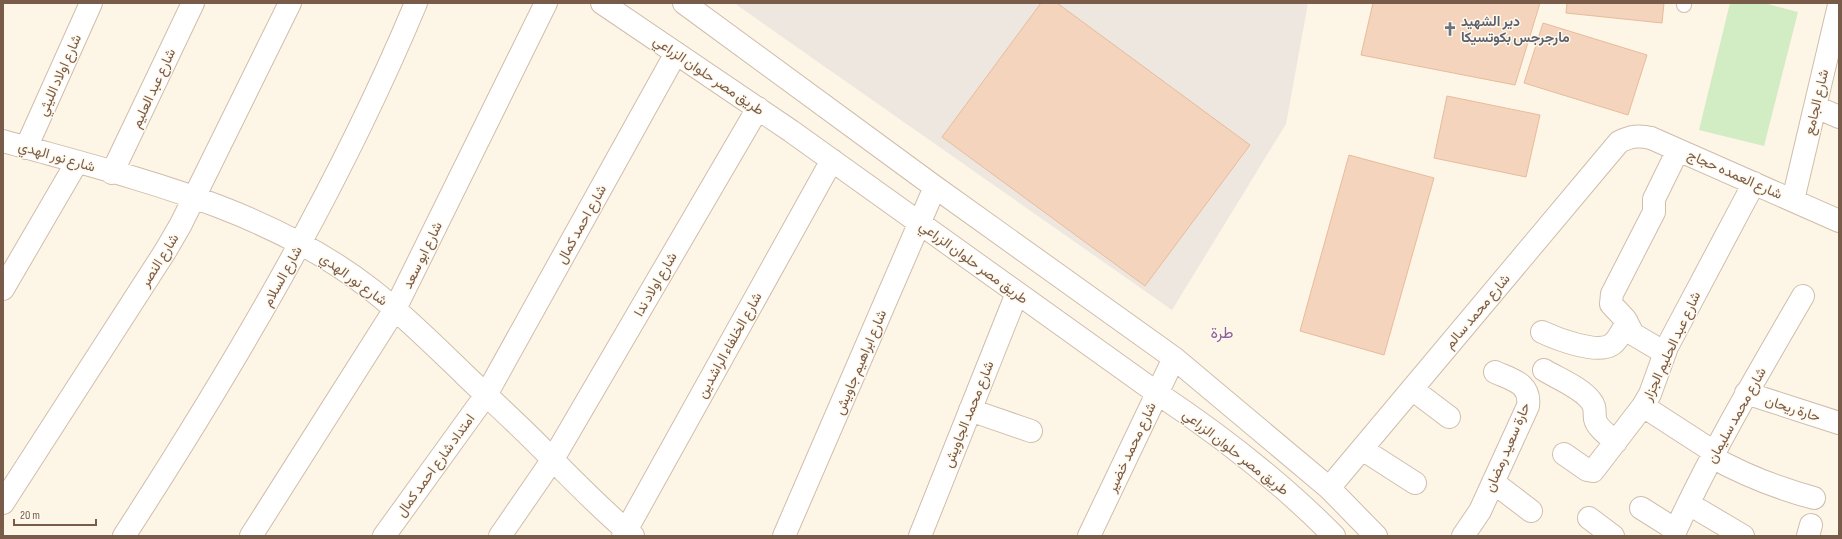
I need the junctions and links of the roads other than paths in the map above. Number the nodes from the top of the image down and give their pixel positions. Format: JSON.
{"nodes":[{"id":1,"x":91,"y":3,"type":"edge"},
{"id":2,"x":193,"y":3,"type":"edge"},
{"id":3,"x":290,"y":3,"type":"edge"},
{"id":4,"x":416,"y":3,"type":"edge"},
{"id":5,"x":546,"y":3,"type":"edge"},
{"id":6,"x":602,"y":3,"type":"edge"},
{"id":7,"x":684,"y":3,"type":"edge"},
{"id":8,"x":1839,"y":5,"type":"edge"},
{"id":9,"x":676,"y":53,"type":"junction"},
{"id":10,"x":1816,"y":107,"type":"junction"},
{"id":11,"x":758,"y":108,"type":"junction"},
{"id":12,"x":1839,"y":117,"type":"edge"},
{"id":13,"x":1629,"y":137,"type":"joint"},
{"id":14,"x":3,"y":141,"type":"edge"},
{"id":15,"x":26,"y":148,"type":"junction"},
{"id":16,"x":1678,"y":150,"type":"junction"},
{"id":17,"x":832,"y":160,"type":"junction"},
{"id":18,"x":77,"y":162,"type":"junction"},
{"id":19,"x":112,"y":173,"type":"junction"},
{"id":20,"x":1754,"y":182,"type":"junction"},
{"id":21,"x":935,"y":187,"type":"junction"},
{"id":22,"x":194,"y":197,"type":"junction"},
{"id":23,"x":1793,"y":200,"type":"junction"},
{"id":24,"x":1839,"y":221,"type":"edge"},
{"id":25,"x":919,"y":223,"type":"junction"},
{"id":26,"x":300,"y":243,"type":"junction"},
{"id":27,"x":3,"y":289,"type":"edge"},
{"id":28,"x":1017,"y":293,"type":"junction"},
{"id":29,"x":1803,"y":296,"type":"dead end"},
{"id":30,"x":396,"y":309,"type":"junction"},
{"id":31,"x":1627,"y":322,"type":"junction"},
{"id":32,"x":1542,"y":332,"type":"dead end"},
{"id":33,"x":1665,"y":352,"type":"junction"},
{"id":34,"x":1174,"y":358,"type":"junction"},
{"id":35,"x":1544,"y":370,"type":"dead end"},
{"id":36,"x":1495,"y":372,"type":"dead end"},
{"id":37,"x":1412,"y":389,"type":"junction"},
{"id":38,"x":1157,"y":393,"type":"junction"},
{"id":39,"x":1746,"y":393,"type":"junction"},
{"id":40,"x":486,"y":395,"type":"junction"},
{"id":41,"x":1643,"y":406,"type":"junction"},
{"id":42,"x":970,"y":410,"type":"junction"},
{"id":43,"x":1450,"y":417,"type":"dead end"},
{"id":44,"x":1839,"y":423,"type":"edge"},
{"id":45,"x":1031,"y":431,"type":"dead end"},
{"id":46,"x":1616,"y":442,"type":"junction"},
{"id":47,"x":1362,"y":449,"type":"junction"},
{"id":48,"x":1564,"y":454,"type":"dead end"},
{"id":49,"x":1713,"y":455,"type":"junction"},
{"id":50,"x":552,"y":459,"type":"junction"},
{"id":51,"x":1493,"y":482,"type":"junction"},
{"id":52,"x":1415,"y":483,"type":"dead end"},
{"id":53,"x":1329,"y":488,"type":"junction"},
{"id":54,"x":1814,"y":498,"type":"dead end"},
{"id":55,"x":3,"y":503,"type":"edge"},
{"id":56,"x":1689,"y":504,"type":"junction"},
{"id":57,"x":1641,"y":508,"type":"dead end"},
{"id":58,"x":1531,"y":511,"type":"dead end"},
{"id":59,"x":1589,"y":518,"type":"dead end"},
{"id":60,"x":1675,"y":533,"type":"edge"},
{"id":61,"x":627,"y":534,"type":"edge"},
{"id":62,"x":124,"y":536,"type":"edge"},
{"id":63,"x":251,"y":536,"type":"edge"},
{"id":64,"x":384,"y":536,"type":"edge"},
{"id":65,"x":500,"y":536,"type":"edge"},
{"id":66,"x":784,"y":536,"type":"edge"},
{"id":67,"x":920,"y":536,"type":"edge"},
{"id":68,"x":1089,"y":536,"type":"edge"},
{"id":69,"x":1334,"y":536,"type":"edge"},
{"id":70,"x":1376,"y":536,"type":"edge"},
{"id":71,"x":1464,"y":536,"type":"edge"},
{"id":72,"x":1613,"y":536,"type":"edge"},
{"id":73,"x":1743,"y":536,"type":"edge"}],
"edges":[{"from":1,"to":15,"type":"street","name":"شارع اولاد الليثي"},
{"from":2,"to":19,"type":"street","name":"شارع عبد العليم"},
{"from":3,"to":22,"type":"street","name":"شارع النصر"},
{"from":4,"to":26,"type":"street","name":"شارع السلام"},
{"from":5,"to":30,"type":"street","name":"شارع ابو سعد"},
{"from":6,"to":9,"type":"street","name":"طريق مصر حلوان الزراعي"},
{"from":7,"to":21,"type":"street"},
{"from":8,"to":10,"type":"street","name":"شارع الجامع"},
{"from":9,"to":11,"type":"street","name":"طريق مصر حلوان الزراعي"},
{"from":9,"to":40,"type":"street","name":"شارع احمد كمال"},
{"from":10,"to":12,"type":"street"},
{"from":10,"to":23,"type":"street","name":"شارع الجامع"},
{"from":11,"to":17,"type":"street","name":"طريق مصر حلوان الزراعي"},
{"from":11,"to":50,"type":"street","name":"شارع اولاد ندا"},
{"from":13,"to":16,"type":"street","name":"شارع العمده حجاج"},
{"from":13,"to":37,"type":"street","name":"شارع محمد سالم"},
{"from":14,"to":15,"type":"street","name":"شارع نور الهدي"},
{"from":15,"to":18,"type":"street","name":"شارع نور الهدي"},
{"from":16,"to":20,"type":"street","name":"شارع العمده حجاج"},
{"from":16,"to":31,"type":"street"},
{"from":17,"to":25,"type":"street","name":"طريق مصر حلوان الزراعي"},
{"from":17,"to":61,"type":"street","name":"شارع الخلفاء الراشدين"},
{"from":18,"to":19,"type":"street","name":"شارع نور الهدي"},
{"from":18,"to":27,"type":"street"},
{"from":19,"to":22,"type":"street","name":"شارع نور الهدي"},
{"from":20,"to":23,"type":"street","name":"شارع العمده حجاج"},
{"from":20,"to":33,"type":"street","name":"شارع عبد الحليم الجزار"},
{"from":21,"to":25,"type":"street","name":"شارع ابراهيم جاويش"},
{"from":21,"to":34,"type":"street"},
{"from":22,"to":26,"type":"street","name":"شارع نور الهدي"},
{"from":22,"to":55,"type":"street","name":"شارع النصر"},
{"from":23,"to":24,"type":"street","name":"شارع العمده حجاج"},
{"from":25,"to":28,"type":"street","name":"طريق مصر حلوان الزراعي"},
{"from":25,"to":66,"type":"street","name":"شارع ابراهيم جاويش"},
{"from":26,"to":30,"type":"street","name":"شارع نور الهدي"},
{"from":26,"to":62,"type":"street","name":"شارع السلام"},
{"from":28,"to":38,"type":"street","name":"طريق مصر حلوان الزراعي"},
{"from":28,"to":42,"type":"street","name":"شارع محمد الجاويش"},
{"from":29,"to":39,"type":"street","name":"شارع محمد سليمان"},
{"from":30,"to":40,"type":"street","name":"شارع نور الهدي"},
{"from":30,"to":63,"type":"street","name":"شارع ابو سعد"},
{"from":31,"to":32,"type":"street"},
{"from":31,"to":33,"type":"street"},
{"from":33,"to":41,"type":"street","name":"شارع عبد الحليم الجزار"},
{"from":34,"to":38,"type":"street","name":"شارع محمد خضير"},
{"from":34,"to":53,"type":"street"},
{"from":35,"to":46,"type":"street"},
{"from":36,"to":51,"type":"street","name":"حارة سعيد رمضان"},
{"from":37,"to":43,"type":"street"},
{"from":37,"to":47,"type":"street","name":"شارع محمد سالم"},
{"from":38,"to":68,"type":"street","name":"شارع محمد خضير"},
{"from":38,"to":69,"type":"street","name":"طريق مصر حلوان الزراعي"},
{"from":39,"to":44,"type":"street","name":"حارة ريحان"},
{"from":39,"to":49,"type":"street","name":"شارع محمد سليمان"},
{"from":40,"to":50,"type":"street","name":"شارع نور الهدي"},
{"from":40,"to":64,"type":"street","name":"امتداد شارع احمد كمال"},
{"from":41,"to":46,"type":"street","name":"شارع عبد الحليم الجزار"},
{"from":41,"to":49,"type":"street"},
{"from":42,"to":45,"type":"street"},
{"from":42,"to":67,"type":"street","name":"شارع محمد الجاويش"},
{"from":46,"to":48,"type":"street","name":"شارع عبد الحليم الجزار"},
{"from":47,"to":52,"type":"street"},
{"from":47,"to":53,"type":"street","name":"شارع محمد سالم"},
{"from":49,"to":54,"type":"street"},
{"from":49,"to":56,"type":"street","name":"شارع محمد سليمان"},
{"from":50,"to":61,"type":"street","name":"شارع نور الهدي"},
{"from":50,"to":65,"type":"street","name":"شارع اولاد ندا"},
{"from":51,"to":58,"type":"street"},
{"from":51,"to":71,"type":"street","name":"حارة سعيد رمضان"},
{"from":53,"to":70,"type":"street"},
{"from":56,"to":60,"type":"street","name":"شارع محمد سليمان"},
{"from":56,"to":73,"type":"street"},
{"from":57,"to":60,"type":"street"},
{"from":59,"to":72,"type":"street"}]}
